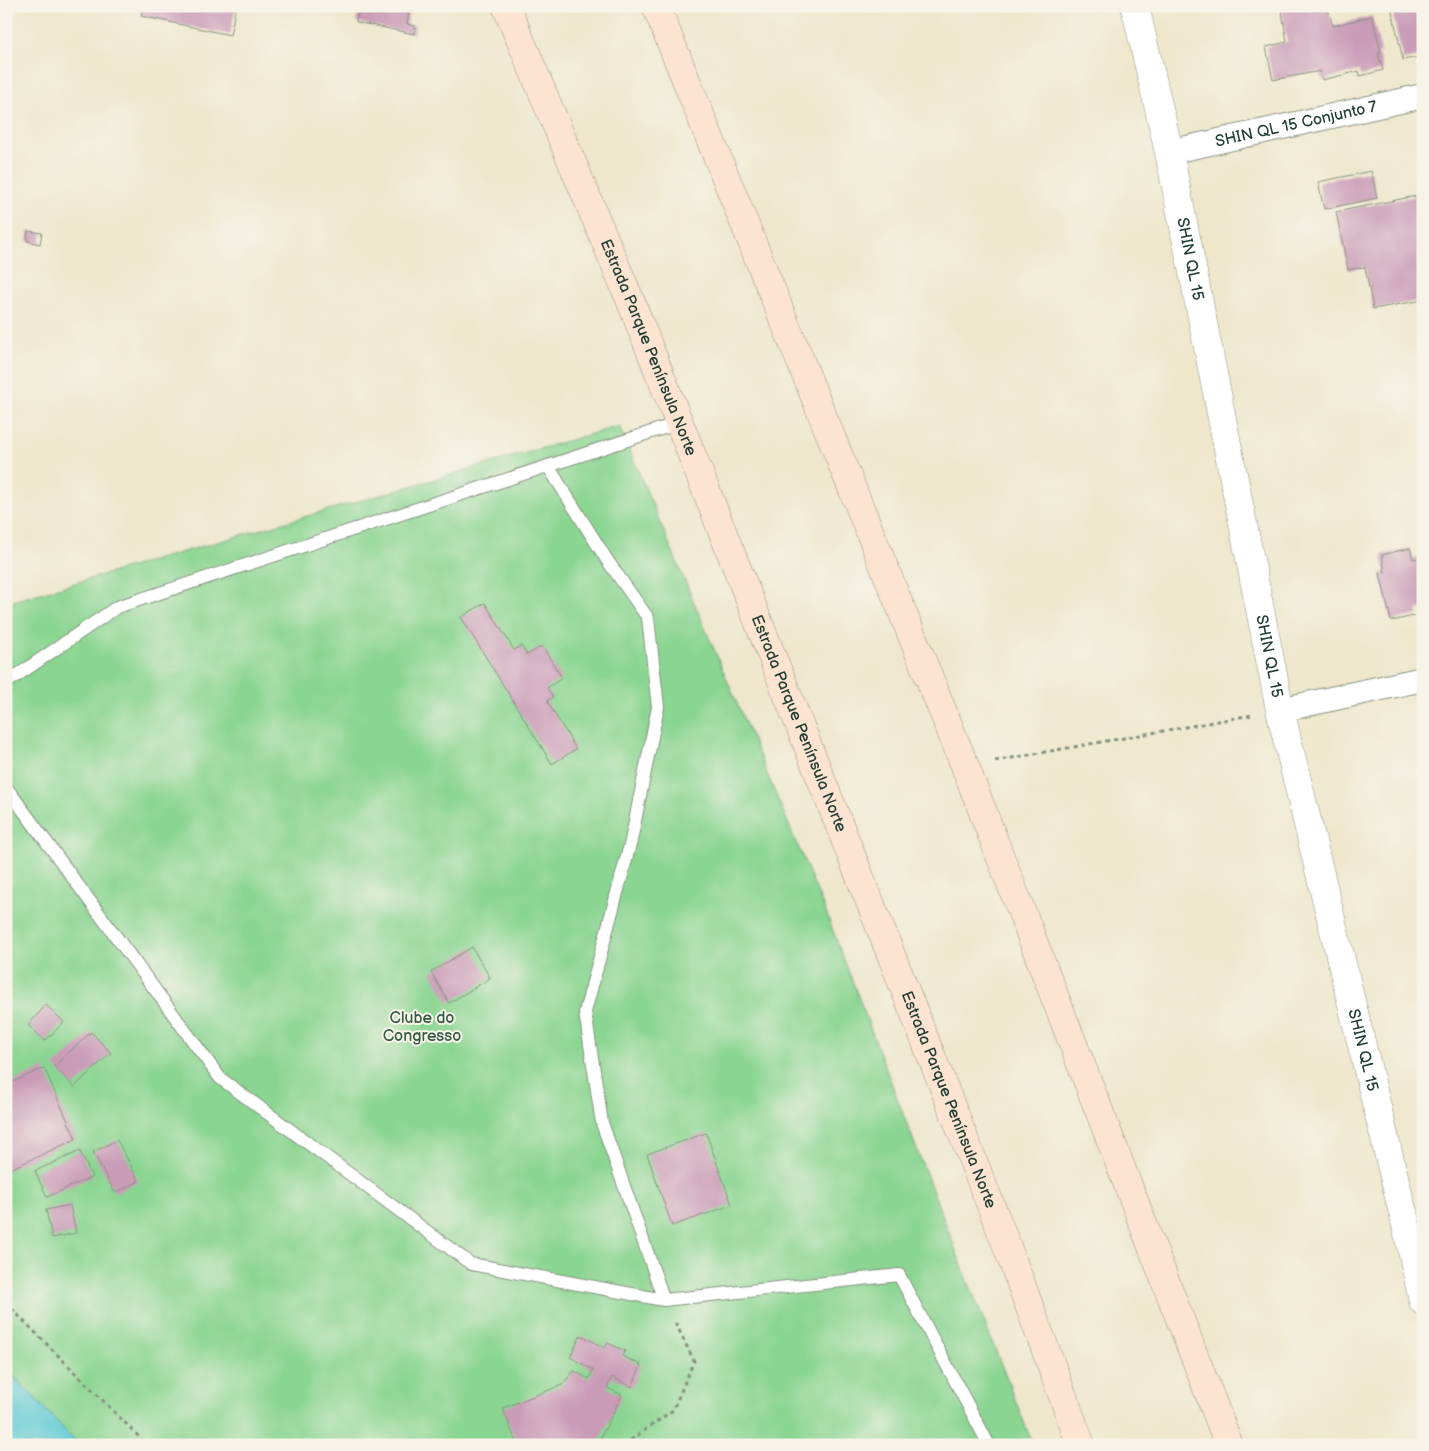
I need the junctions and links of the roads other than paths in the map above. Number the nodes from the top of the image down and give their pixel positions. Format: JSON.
{"nodes":[{"id":1,"x":506,"y":6,"type":"edge"},
{"id":2,"x":656,"y":6,"type":"edge"},
{"id":3,"x":1135,"y":6,"type":"edge"},
{"id":4,"x":1423,"y":96,"type":"edge"},
{"id":5,"x":1169,"y":152,"type":"junction"},
{"id":6,"x":679,"y":423,"type":"junction"},
{"id":7,"x":548,"y":466,"type":"junction"},
{"id":8,"x":1423,"y":679,"type":"edge"},
{"id":9,"x":6,"y":683,"type":"edge"},
{"id":10,"x":1280,"y":710,"type":"junction"},
{"id":11,"x":6,"y":787,"type":"edge"},
{"id":12,"x":1417,"y":1245,"type":"edge"},
{"id":13,"x":664,"y":1300,"type":"junction"},
{"id":14,"x":1423,"y":1301,"type":"edge"},
{"id":15,"x":989,"y":1445,"type":"edge"},
{"id":16,"x":1081,"y":1445,"type":"edge"},
{"id":17,"x":1229,"y":1445,"type":"edge"}],
"edges":[{"from":1,"to":6,"type":"main road","name":"Estrada Parque Península Norte"},
{"from":2,"to":17,"type":"main road"},
{"from":3,"to":5,"type":"street","name":"SHIN QL 15"},
{"from":4,"to":5,"type":"street","name":"SHIN QL 15 Conjunto 7"},
{"from":5,"to":10,"type":"street","name":"SHIN QL 15"},
{"from":6,"to":7,"type":"lane"},
{"from":6,"to":16,"type":"main road","name":"Estrada Parque Península Norte"},
{"from":7,"to":9,"type":"lane"},
{"from":7,"to":13,"type":"lane"},
{"from":8,"to":10,"type":"street"},
{"from":10,"to":12,"type":"street","name":"SHIN QL 15"},
{"from":11,"to":13,"type":"lane"},
{"from":12,"to":14,"type":"street","name":"SHIN QL 15"},
{"from":13,"to":15,"type":"lane"}]}
